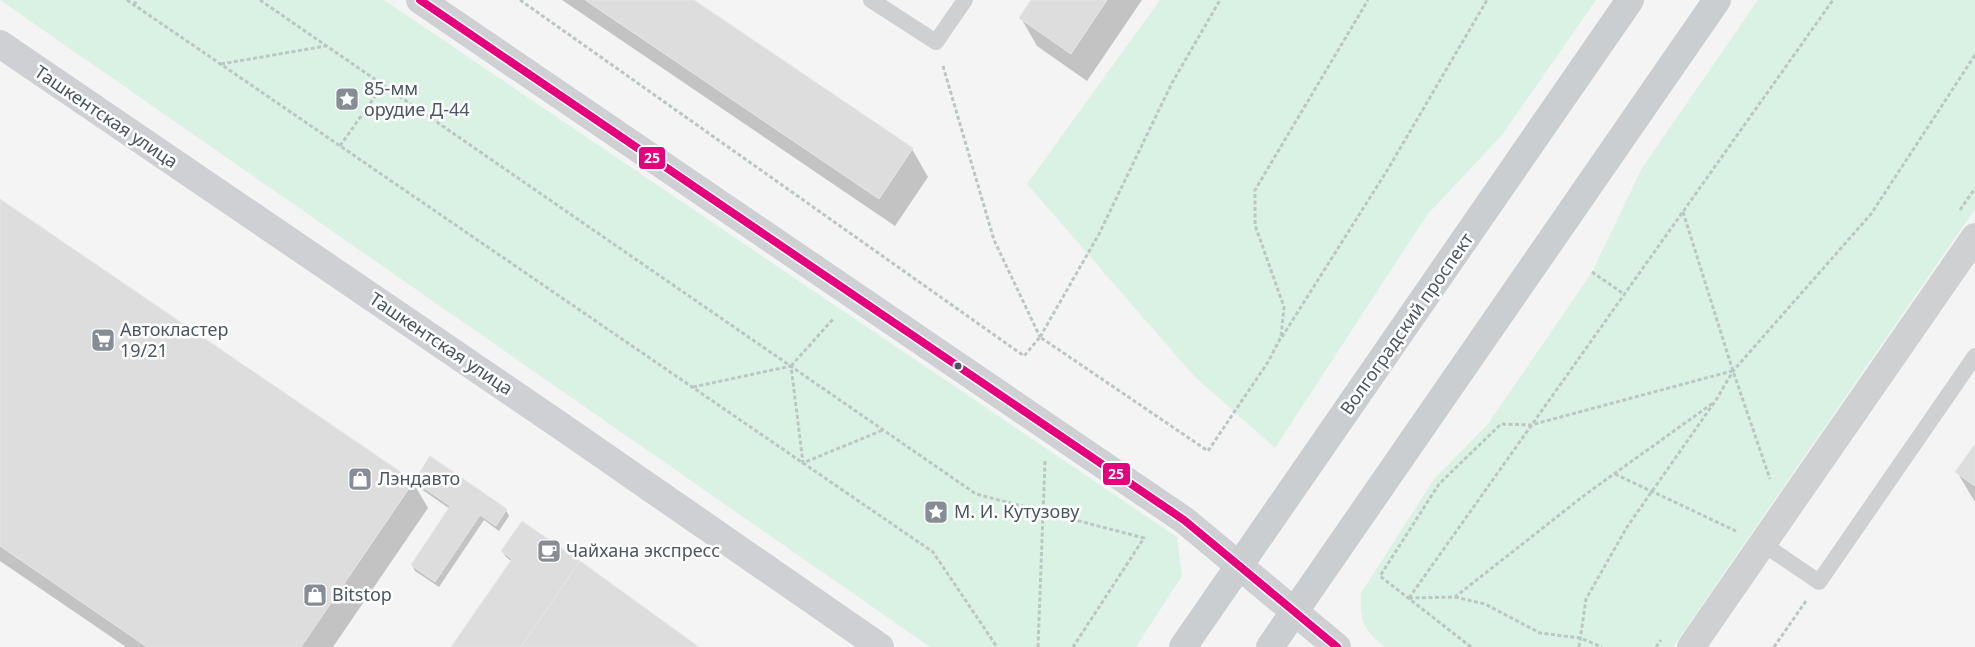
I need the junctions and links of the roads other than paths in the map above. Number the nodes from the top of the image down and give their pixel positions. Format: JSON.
{"nodes":[{"id":1,"x":420,"y":0,"type":"edge"},
{"id":2,"x":871,"y":0,"type":"edge"},
{"id":3,"x":965,"y":0,"type":"edge"},
{"id":4,"x":1630,"y":0,"type":"edge"},
{"id":5,"x":1717,"y":0,"type":"edge"},
{"id":6,"x":0,"y":44,"type":"edge"},
{"id":7,"x":1975,"y":237,"type":"edge"},
{"id":8,"x":1975,"y":356,"type":"edge"},
{"id":9,"x":1763,"y":544,"type":"junction"},
{"id":10,"x":1240,"y":565,"type":"junction"},
{"id":11,"x":1295,"y":612,"type":"junction"},
{"id":12,"x":880,"y":647,"type":"edge"},
{"id":13,"x":1183,"y":647,"type":"edge"},
{"id":14,"x":1270,"y":647,"type":"edge"},
{"id":15,"x":1337,"y":647,"type":"edge"},
{"id":16,"x":1691,"y":647,"type":"edge"}],
"edges":[{"from":1,"to":10,"type":"main road"},
{"from":2,"to":3,"type":"lane"},
{"from":4,"to":10,"type":"main road","name":"Волгоградский проспект"},
{"from":5,"to":11,"type":"main road"},
{"from":6,"to":12,"type":"main road","name":"Ташкентская улица"},
{"from":7,"to":9,"type":"street"},
{"from":8,"to":9,"type":"lane"},
{"from":9,"to":16,"type":"street"},
{"from":10,"to":11,"type":"main road"},
{"from":10,"to":13,"type":"main road","name":"Волгоградский проспект"},
{"from":11,"to":14,"type":"main road"},
{"from":11,"to":15,"type":"main road"}]}
